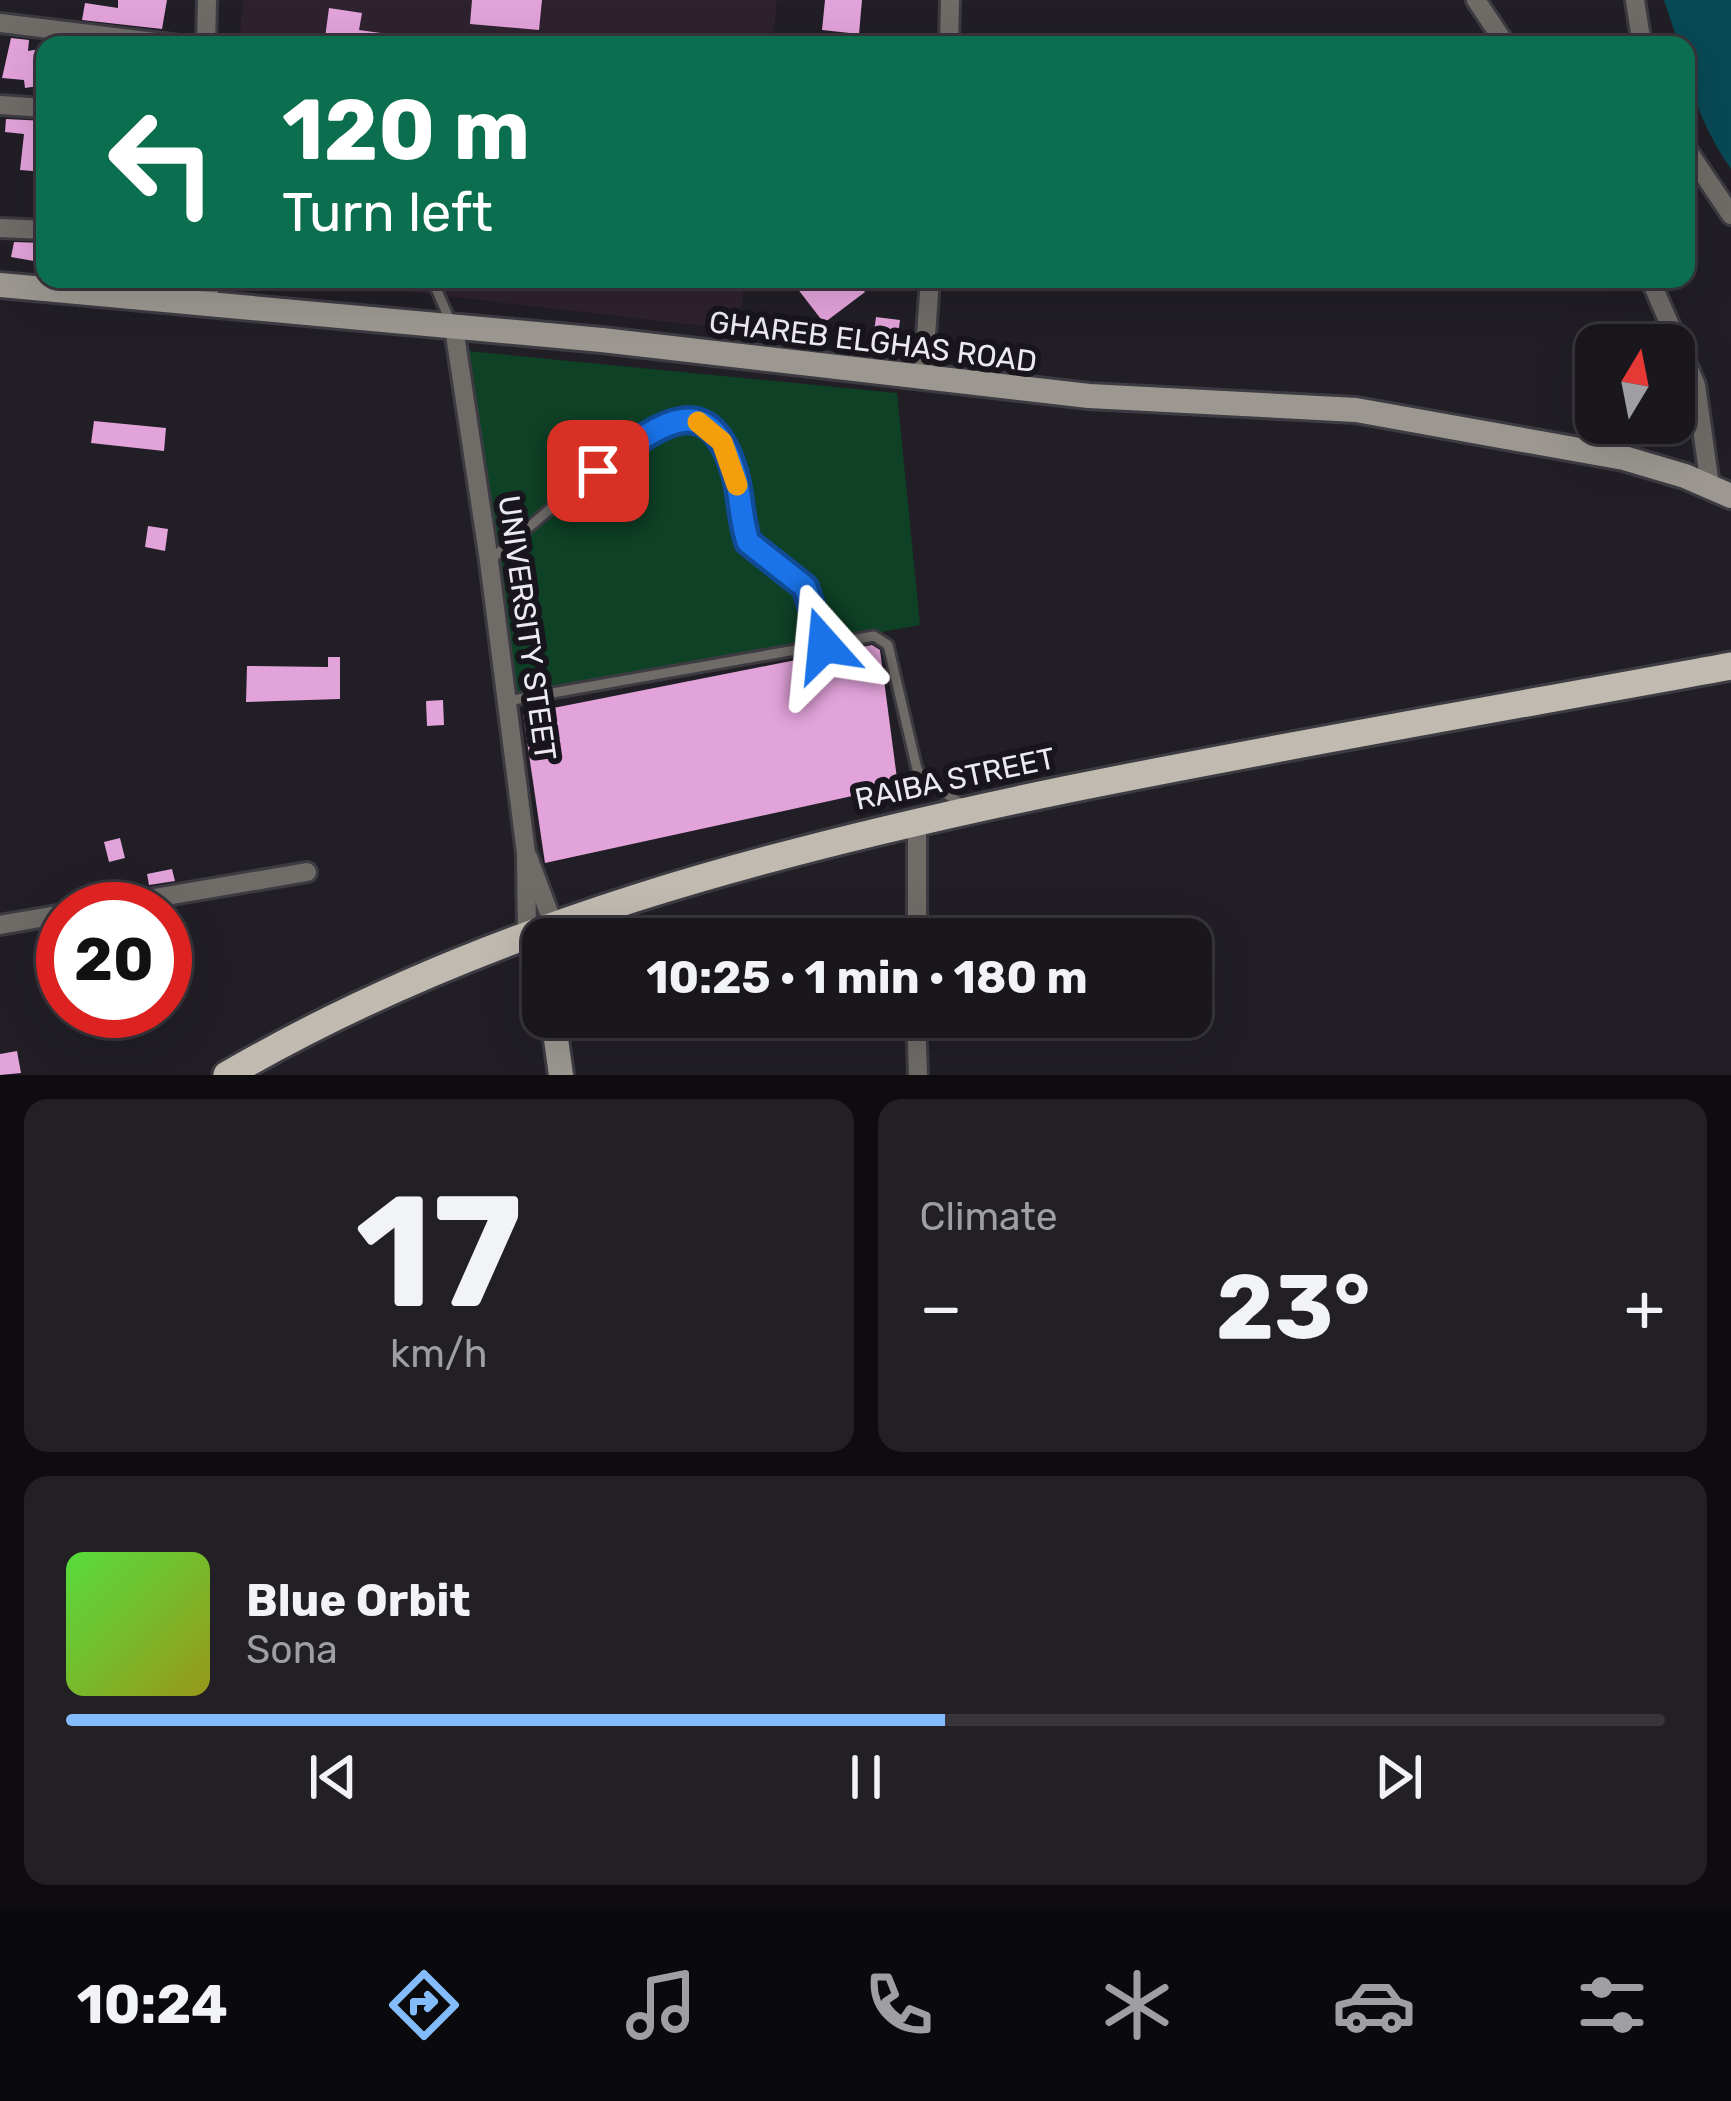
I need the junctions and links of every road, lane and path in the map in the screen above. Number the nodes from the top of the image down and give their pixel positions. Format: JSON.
{"nodes":[{"id":1,"x":207,"y":0,"type":"edge"},
{"id":2,"x":950,"y":0,"type":"edge"},
{"id":3,"x":1476,"y":0,"type":"edge"},
{"id":4,"x":1635,"y":0,"type":"edge"},
{"id":5,"x":0,"y":23,"type":"edge"},
{"id":6,"x":67,"y":36,"type":"edge"},
{"id":7,"x":206,"y":36,"type":"edge"},
{"id":8,"x":949,"y":36,"type":"edge"},
{"id":9,"x":1500,"y":36,"type":"edge"},
{"id":10,"x":1641,"y":36,"type":"edge"},
{"id":11,"x":0,"y":105,"type":"edge"},
{"id":12,"x":36,"y":107,"type":"edge"},
{"id":13,"x":1695,"y":161,"type":"edge"},
{"id":14,"x":1731,"y":215,"type":"edge"},
{"id":15,"x":0,"y":228,"type":"edge"},
{"id":16,"x":36,"y":230,"type":"edge"},
{"id":17,"x":0,"y":285,"type":"edge"},
{"id":18,"x":208,"y":288,"type":"edge"},
{"id":19,"x":436,"y":288,"type":"edge"},
{"id":20,"x":929,"y":288,"type":"edge"},
{"id":21,"x":1654,"y":288,"type":"edge"},
{"id":22,"x":209,"y":305,"type":"junction"},
{"id":23,"x":454,"y":328,"type":"junction"},
{"id":24,"x":922,"y":378,"type":"junction"},
{"id":25,"x":1720,"y":491,"type":"edge"},
{"id":26,"x":489,"y":561,"type":"junction"},
{"id":27,"x":824,"y":645,"type":"junction"},
{"id":28,"x":1731,"y":666,"type":"edge"},
{"id":29,"x":507,"y":701,"type":"junction"},
{"id":30,"x":971,"y":809,"type":"junction"},
{"id":31,"x":917,"y":820,"type":"junction"},
{"id":32,"x":526,"y":853,"type":"junction"},
{"id":33,"x":307,"y":872,"type":"dead end"},
{"id":34,"x":192,"y":892,"type":"edge"},
{"id":35,"x":540,"y":918,"type":"edge"},
{"id":36,"x":540,"y":918,"type":"edge"},
{"id":37,"x":588,"y":918,"type":"edge"},
{"id":38,"x":917,"y":918,"type":"edge"},
{"id":39,"x":36,"y":919,"type":"edge"},
{"id":40,"x":0,"y":925,"type":"edge"},
{"id":41,"x":522,"y":943,"type":"edge"},
{"id":42,"x":556,"y":1038,"type":"edge"},
{"id":43,"x":917,"y":1038,"type":"edge"},
{"id":44,"x":227,"y":1075,"type":"edge"},
{"id":45,"x":561,"y":1075,"type":"edge"},
{"id":46,"x":918,"y":1075,"type":"edge"}],
"edges":[{"from":1,"to":7,"type":"street"},
{"from":2,"to":8,"type":"street"},
{"from":3,"to":9,"type":"street"},
{"from":4,"to":10,"type":"street"},
{"from":5,"to":6,"type":"street"},
{"from":11,"to":12,"type":"street"},
{"from":13,"to":14,"type":"street"},
{"from":15,"to":16,"type":"street"},
{"from":17,"to":22,"type":"main road","name":"GHAREB ELGHAS ROAD"},
{"from":18,"to":22,"type":"street"},
{"from":19,"to":23,"type":"lane"},
{"from":20,"to":24,"type":"street"},
{"from":21,"to":25,"type":"street"},
{"from":22,"to":23,"type":"main road","name":"GHAREB ELGHAS ROAD"},
{"from":23,"to":24,"type":"main road","name":"GHAREB ELGHAS ROAD"},
{"from":23,"to":26,"type":"street","name":"UNIVERSITY STEET"},
{"from":24,"to":25,"type":"main road","name":"GHAREB ELGHAS ROAD"},
{"from":26,"to":27,"type":"lane"},
{"from":26,"to":29,"type":"street","name":"UNIVERSITY STEET"},
{"from":27,"to":29,"type":"lane"},
{"from":27,"to":30,"type":"lane"},
{"from":28,"to":30,"type":"main road","name":"RAIBA STREET"},
{"from":29,"to":32,"type":"street","name":"UNIVERSITY STEET"},
{"from":30,"to":31,"type":"main road","name":"RAIBA STREET"},
{"from":31,"to":37,"type":"main road","name":"RAIBA STREET"},
{"from":31,"to":38,"type":"street"},
{"from":32,"to":35,"type":"street","name":"UNIVERSITY STEET"},
{"from":32,"to":36,"type":"street"},
{"from":33,"to":34,"type":"street"},
{"from":39,"to":40,"type":"street"},
{"from":41,"to":44,"type":"main road","name":"RAIBA STREET"},
{"from":42,"to":45,"type":"main road"},
{"from":43,"to":46,"type":"street"}]}
